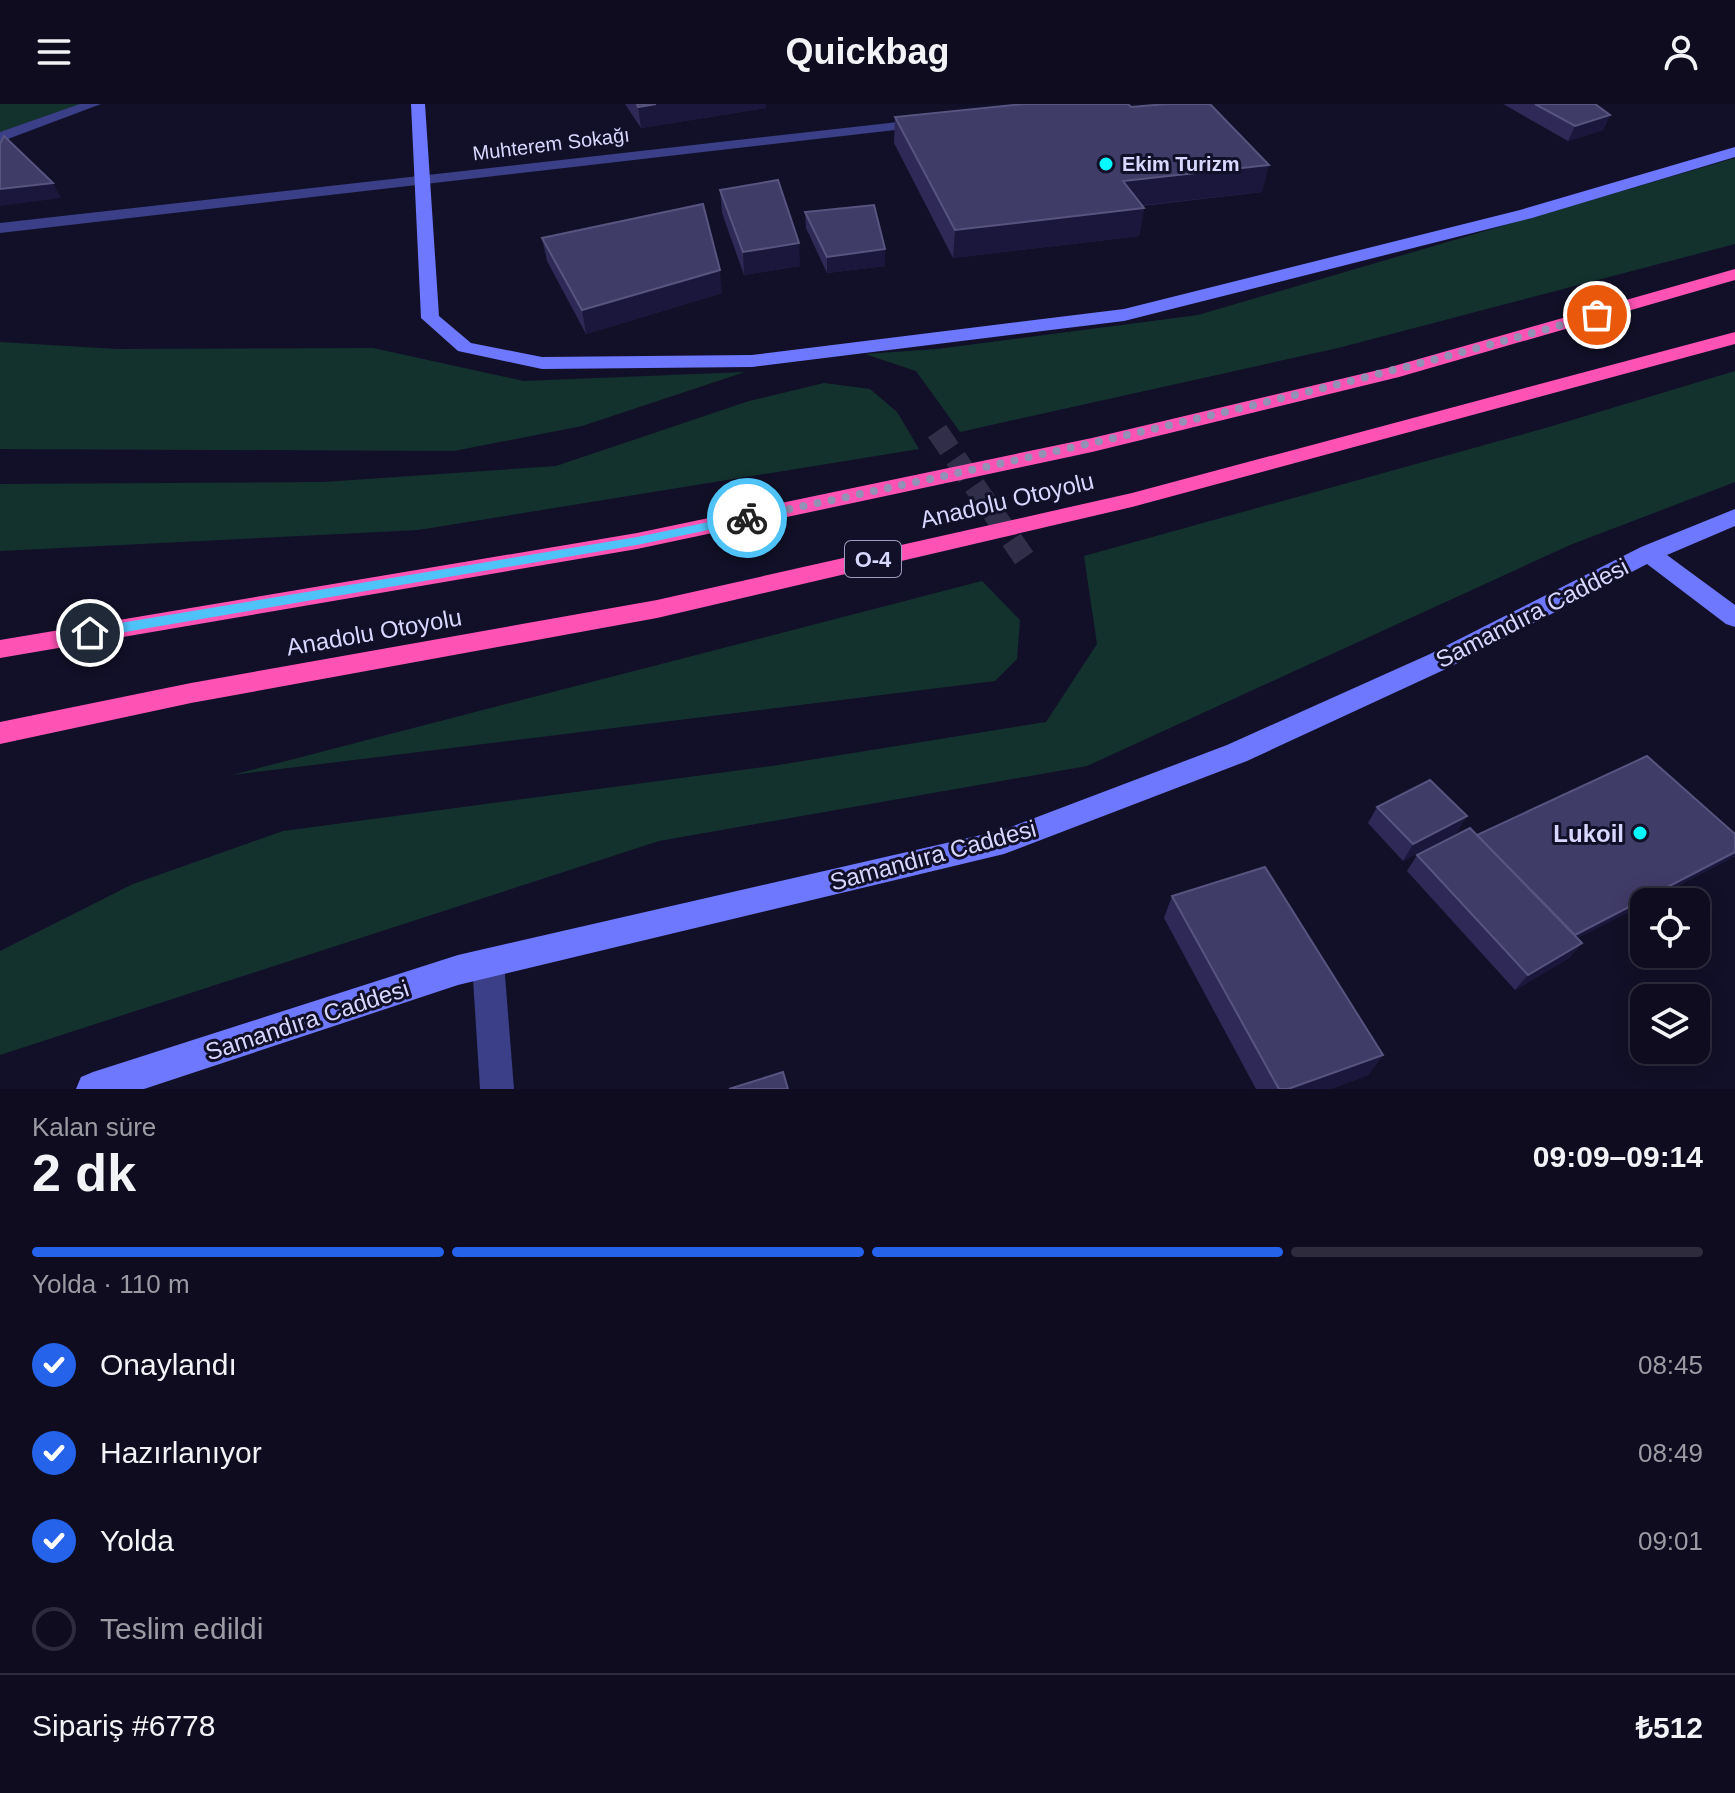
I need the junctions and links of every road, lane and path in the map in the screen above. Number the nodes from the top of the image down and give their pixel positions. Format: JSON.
{"nodes":[{"id":1,"x":94,"y":104,"type":"edge"},
{"id":2,"x":418,"y":104,"type":"edge"},
{"id":3,"x":937,"y":122,"type":"edge"},
{"id":4,"x":0,"y":137,"type":"edge"},
{"id":5,"x":1735,"y":150,"type":"edge"},
{"id":6,"x":421,"y":182,"type":"junction"},
{"id":7,"x":0,"y":228,"type":"edge"},
{"id":8,"x":1735,"y":274,"type":"edge"},
{"id":9,"x":1735,"y":338,"type":"edge"},
{"id":10,"x":1735,"y":517,"type":"edge"},
{"id":11,"x":1649,"y":553,"type":"junction"},
{"id":12,"x":1735,"y":618,"type":"edge"},
{"id":13,"x":0,"y":649,"type":"edge"},
{"id":14,"x":0,"y":733,"type":"edge"},
{"id":15,"x":488,"y":963,"type":"junction"},
{"id":16,"x":93,"y":1089,"type":"edge"},
{"id":17,"x":497,"y":1089,"type":"edge"}],
"edges":[{"from":1,"to":4,"type":"street"},
{"from":2,"to":6,"type":"street"},
{"from":3,"to":6,"type":"street","name":"Muhterem Sokağı"},
{"from":5,"to":6,"type":"street"},
{"from":6,"to":7,"type":"street","name":"Muhterem Sokağı"},
{"from":8,"to":13,"type":"highway","name":"Anadolu Otoyolu"},
{"from":9,"to":14,"type":"highway","name":"Anadolu Otoyolu","number":"O-4"},
{"from":10,"to":11,"type":"street","name":"Samandıra Caddesi"},
{"from":11,"to":12,"type":"street"},
{"from":11,"to":15,"type":"street","name":"Samandıra Caddesi"},
{"from":15,"to":16,"type":"street","name":"Samandıra Caddesi"},
{"from":15,"to":17,"type":"street"}]}
